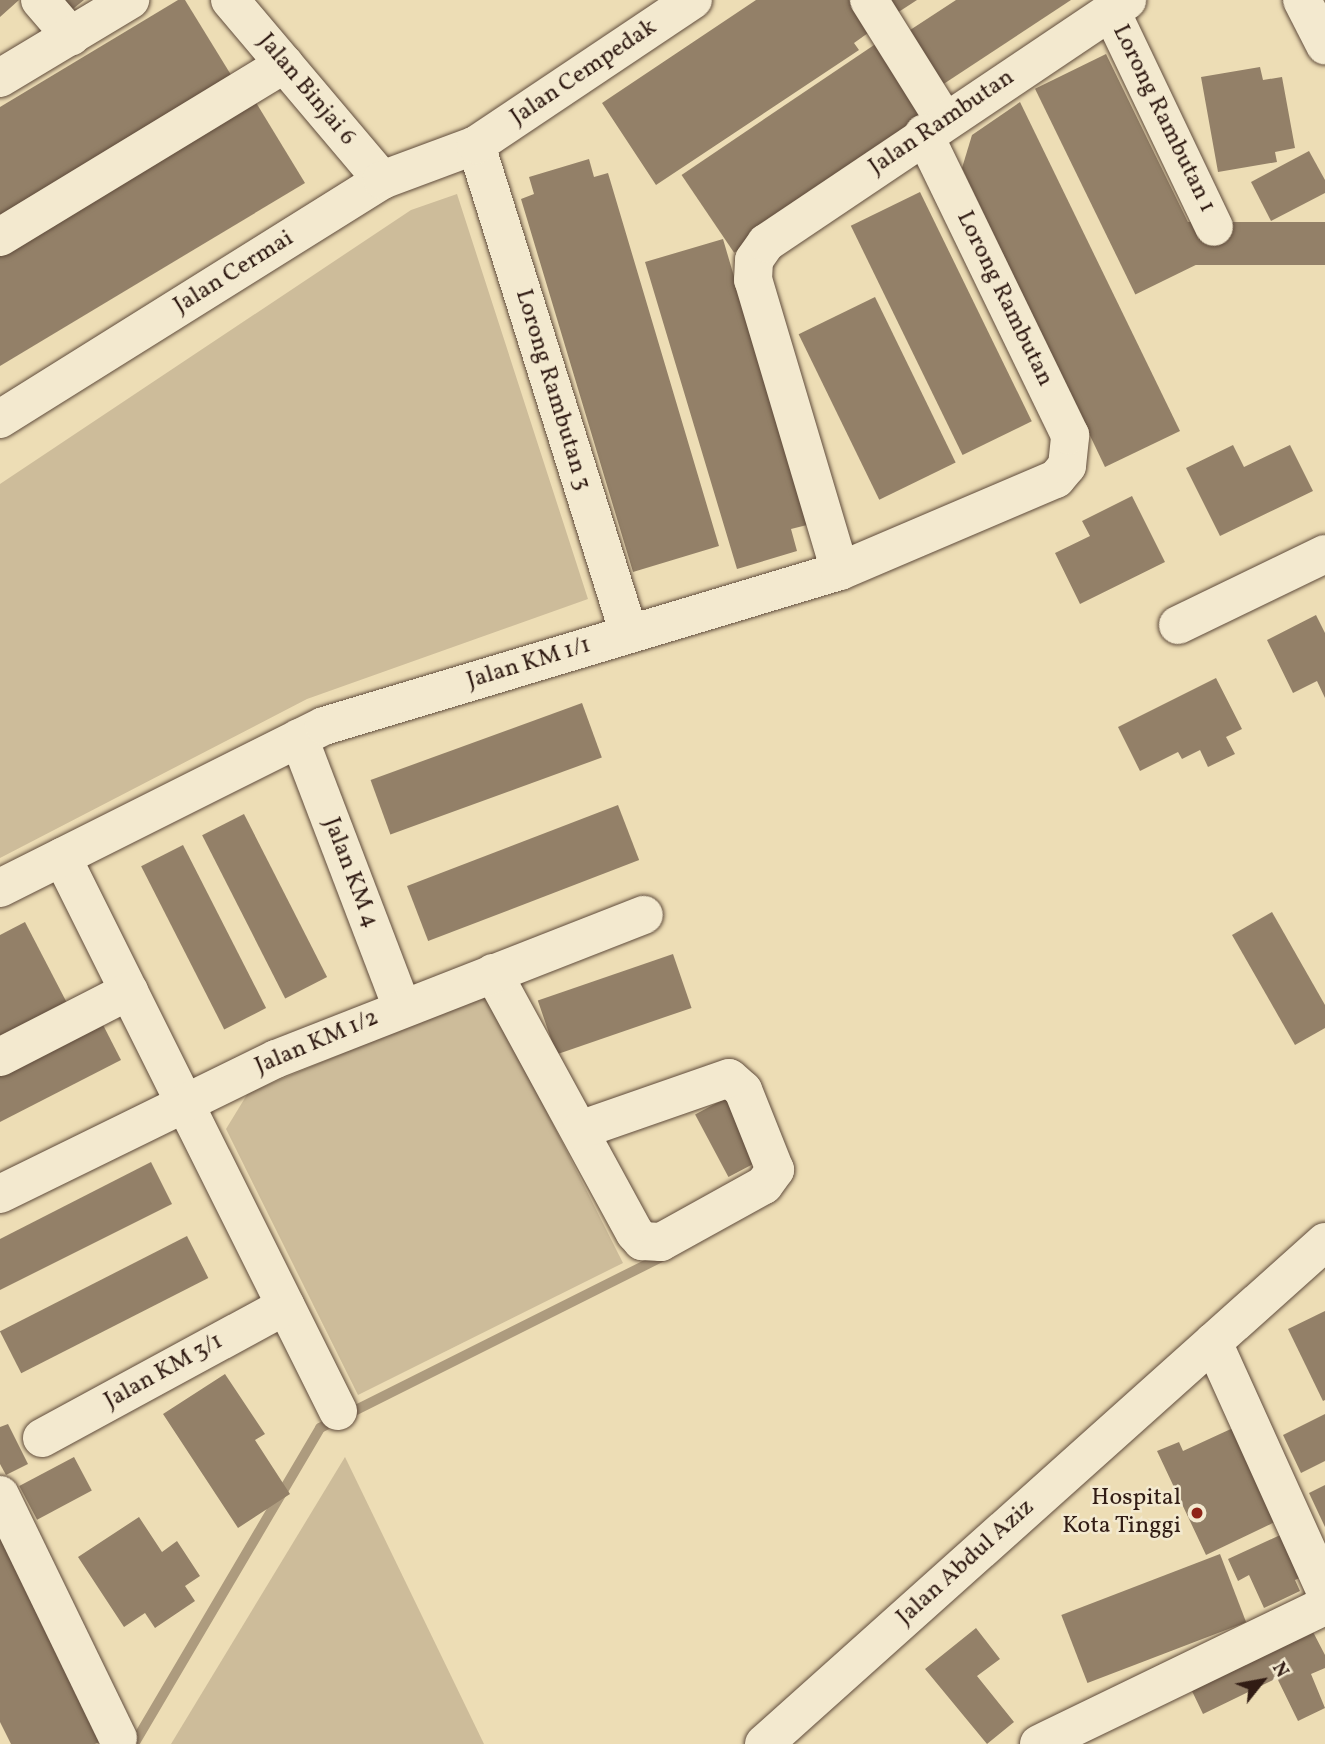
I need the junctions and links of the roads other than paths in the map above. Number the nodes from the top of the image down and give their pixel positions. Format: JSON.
{"nodes":[{"id":1,"x":40,"y":0,"type":"edge"},
{"id":2,"x":130,"y":0,"type":"edge"},
{"id":3,"x":230,"y":0,"type":"edge"},
{"id":4,"x":692,"y":0,"type":"edge"},
{"id":5,"x":869,"y":0,"type":"edge"},
{"id":6,"x":1302,"y":0,"type":"edge"},
{"id":7,"x":1119,"y":5,"type":"edge"},
{"id":8,"x":71,"y":36,"type":"junction"},
{"id":9,"x":1325,"y":45,"type":"edge"},
{"id":10,"x":284,"y":64,"type":"junction"},
{"id":11,"x":0,"y":78,"type":"edge"},
{"id":12,"x":934,"y":127,"type":"junction"},
{"id":13,"x":476,"y":145,"type":"junction"},
{"id":14,"x":382,"y":180,"type":"junction"},
{"id":15,"x":1214,"y":227,"type":"dead end"},
{"id":16,"x":0,"y":237,"type":"edge"},
{"id":17,"x":0,"y":419,"type":"edge"},
{"id":18,"x":1067,"y":466,"type":"joint"},
{"id":19,"x":1325,"y":554,"type":"edge"},
{"id":20,"x":840,"y":571,"type":"junction"},
{"id":21,"x":1178,"y":625,"type":"dead end"},
{"id":22,"x":629,"y":634,"type":"junction"},
{"id":23,"x":299,"y":738,"type":"junction"},
{"id":24,"x":62,"y":856,"type":"junction"},
{"id":25,"x":0,"y":888,"type":"edge"},
{"id":26,"x":644,"y":915,"type":"dead end"},
{"id":27,"x":494,"y":972,"type":"junction"},
{"id":28,"x":129,"y":990,"type":"junction"},
{"id":29,"x":402,"y":1007,"type":"junction"},
{"id":30,"x":0,"y":1057,"type":"edge"},
{"id":31,"x":186,"y":1104,"type":"junction"},
{"id":32,"x":580,"y":1130,"type":"junction"},
{"id":33,"x":0,"y":1194,"type":"edge"},
{"id":34,"x":1325,"y":1242,"type":"edge"},
{"id":35,"x":285,"y":1306,"type":"junction"},
{"id":36,"x":1213,"y":1342,"type":"junction"},
{"id":37,"x":338,"y":1410,"type":"dead end"},
{"id":38,"x":42,"y":1438,"type":"dead end"},
{"id":39,"x":0,"y":1495,"type":"edge"},
{"id":40,"x":1325,"y":1590,"type":"edge"},
{"id":41,"x":1325,"y":1606,"type":"edge"},
{"id":42,"x":118,"y":1738,"type":"dead end"},
{"id":43,"x":764,"y":1744,"type":"edge"},
{"id":44,"x":1039,"y":1744,"type":"edge"}],
"edges":[{"from":1,"to":8,"type":"street"},
{"from":2,"to":8,"type":"street"},
{"from":3,"to":10,"type":"street","name":"Jalan Binjai 6"},
{"from":4,"to":13,"type":"street","name":"Jalan Cempedak"},
{"from":5,"to":12,"type":"street","name":"Lorong Rambutan"},
{"from":6,"to":9,"type":"street"},
{"from":7,"to":12,"type":"street","name":"Jalan Rambutan"},
{"from":7,"to":15,"type":"street","name":"Lorong Rambutan 1"},
{"from":8,"to":11,"type":"street"},
{"from":10,"to":14,"type":"street","name":"Jalan Binjai 6"},
{"from":10,"to":16,"type":"street"},
{"from":12,"to":18,"type":"street","name":"Lorong Rambutan"},
{"from":12,"to":20,"type":"street","name":"Jalan Rambutan"},
{"from":13,"to":14,"type":"street","name":"Jalan Cermai"},
{"from":13,"to":22,"type":"street","name":"Lorong Rambutan 3"},
{"from":14,"to":17,"type":"street","name":"Jalan Cermai"},
{"from":18,"to":20,"type":"street","name":"Jalan KM 1/1"},
{"from":19,"to":21,"type":"street"},
{"from":20,"to":22,"type":"street","name":"Jalan KM 1/1"},
{"from":22,"to":23,"type":"street","name":"Jalan KM 1/1"},
{"from":23,"to":24,"type":"street","name":"Jalan KM 1/1"},
{"from":23,"to":29,"type":"street","name":"Jalan KM 4"},
{"from":24,"to":25,"type":"street","name":"Jalan KM 1/1"},
{"from":24,"to":28,"type":"street"},
{"from":26,"to":27,"type":"street","name":"Jalan KM 1/2"},
{"from":27,"to":29,"type":"street","name":"Jalan KM 1/2"},
{"from":27,"to":32,"type":"street"},
{"from":28,"to":30,"type":"street"},
{"from":28,"to":31,"type":"street"},
{"from":29,"to":31,"type":"street","name":"Jalan KM 1/2"},
{"from":31,"to":33,"type":"street","name":"Jalan KM 1/2"},
{"from":31,"to":35,"type":"street"},
{"from":32,"to":32,"type":"street"},
{"from":34,"to":36,"type":"street","name":"Jalan Abdul Aziz"},
{"from":35,"to":37,"type":"street"},
{"from":35,"to":38,"type":"street","name":"Jalan KM 3/1"},
{"from":36,"to":40,"type":"street"},
{"from":36,"to":43,"type":"street","name":"Jalan Abdul Aziz"},
{"from":39,"to":42,"type":"street"},
{"from":41,"to":44,"type":"street"}]}
